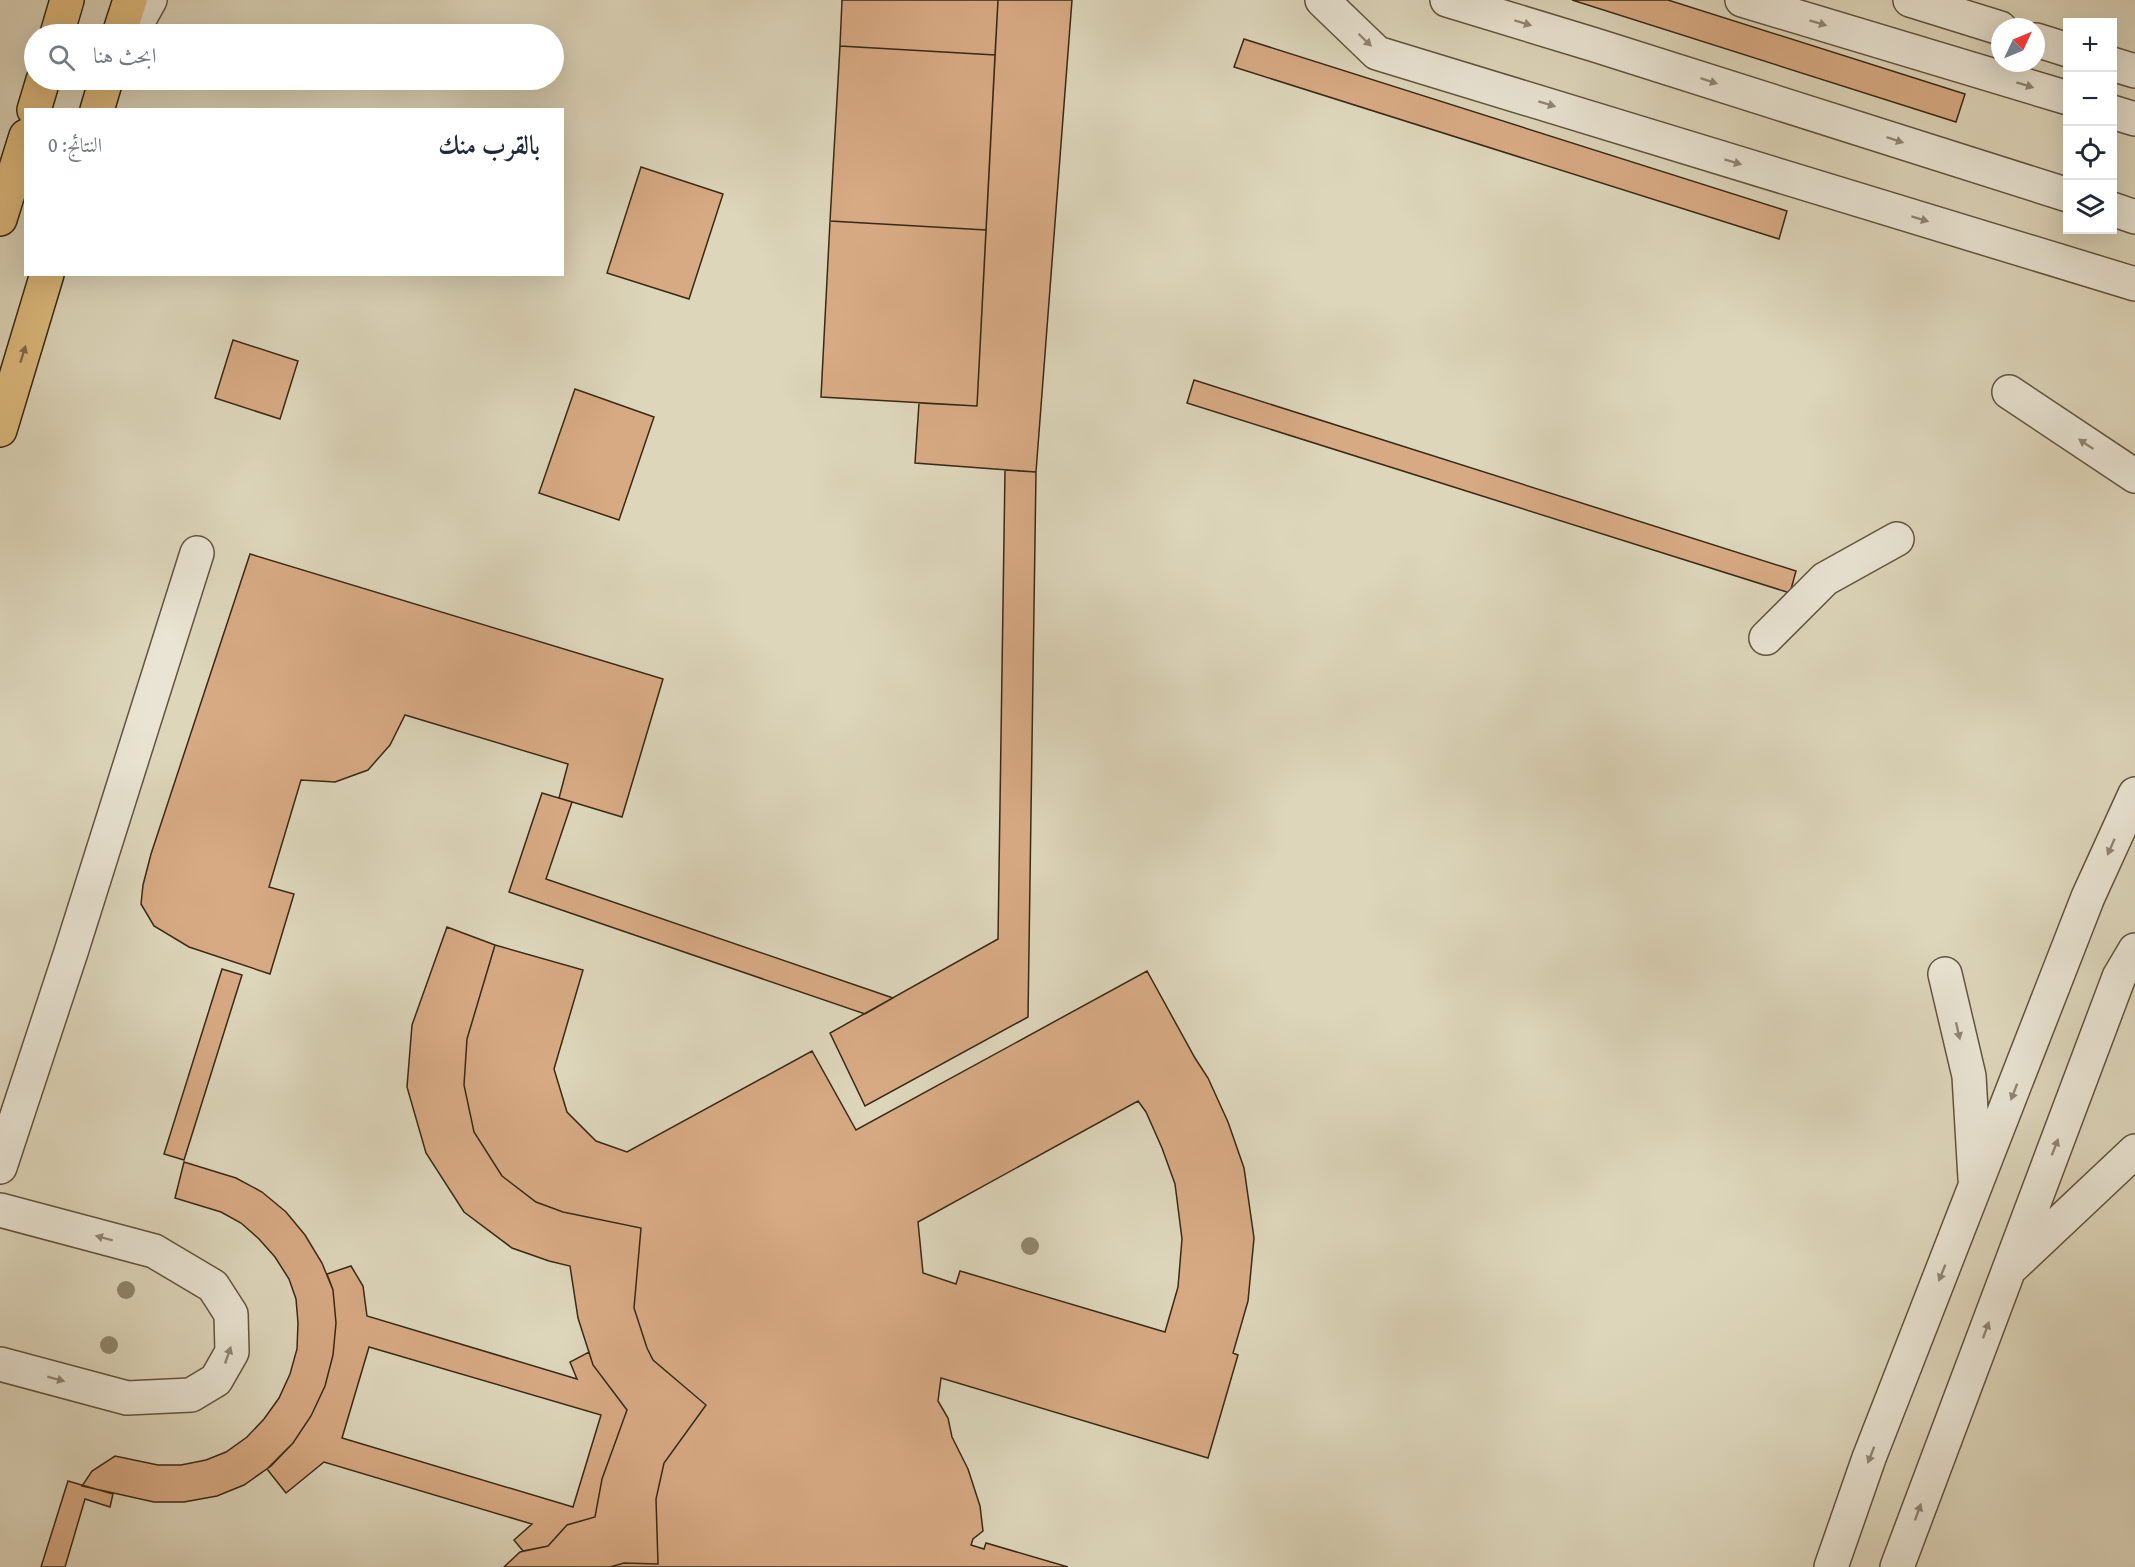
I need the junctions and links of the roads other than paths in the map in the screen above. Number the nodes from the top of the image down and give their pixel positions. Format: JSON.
{"nodes":[{"id":1,"x":58,"y":0,"type":"edge"},
{"id":2,"x":67,"y":0,"type":"edge"},
{"id":3,"x":130,"y":0,"type":"edge"},
{"id":4,"x":150,"y":0,"type":"edge"},
{"id":5,"x":1322,"y":0,"type":"edge"},
{"id":6,"x":1447,"y":0,"type":"edge"},
{"id":7,"x":1742,"y":0,"type":"edge"},
{"id":8,"x":1910,"y":0,"type":"edge"},
{"id":9,"x":56,"y":24,"type":"edge"},
{"id":10,"x":59,"y":24,"type":"edge"},
{"id":11,"x":122,"y":24,"type":"edge"},
{"id":12,"x":137,"y":24,"type":"edge"},
{"id":13,"x":1991,"y":25,"type":"edge"},
{"id":14,"x":2045,"y":43,"type":"edge"},
{"id":15,"x":2063,"y":49,"type":"edge"},
{"id":16,"x":2117,"y":66,"type":"edge"},
{"id":17,"x":2135,"y":71,"type":"edge"},
{"id":18,"x":40,"y":90,"type":"edge"},
{"id":19,"x":2063,"y":97,"type":"edge"},
{"id":20,"x":35,"y":108,"type":"edge"},
{"id":21,"x":2117,"y":114,"type":"edge"},
{"id":22,"x":2135,"y":119,"type":"edge"},
{"id":23,"x":24,"y":142,"type":"edge"},
{"id":24,"x":2063,"y":194,"type":"edge"},
{"id":25,"x":2117,"y":212,"type":"edge"},
{"id":26,"x":2135,"y":217,"type":"edge"},
{"id":27,"x":0,"y":219,"type":"edge"},
{"id":28,"x":46,"y":276,"type":"edge"},
{"id":29,"x":2135,"y":284,"type":"edge"},
{"id":30,"x":2009,"y":392,"type":"dead end"},
{"id":31,"x":0,"y":430,"type":"edge"},
{"id":32,"x":2135,"y":476,"type":"edge"},
{"id":33,"x":1897,"y":539,"type":"dead end"},
{"id":34,"x":197,"y":553,"type":"dead end"},
{"id":35,"x":1766,"y":638,"type":"dead end"},
{"id":36,"x":2135,"y":794,"type":"edge"},
{"id":37,"x":2135,"y":950,"type":"edge"},
{"id":38,"x":1945,"y":974,"type":"dead end"},
{"id":39,"x":2135,"y":1151,"type":"edge"},
{"id":40,"x":0,"y":1167,"type":"edge"},
{"id":41,"x":1976,"y":1188,"type":"junction"},
{"id":42,"x":0,"y":1210,"type":"edge"},
{"id":43,"x":2007,"y":1272,"type":"junction"},
{"id":44,"x":0,"y":1364,"type":"edge"},
{"id":45,"x":1832,"y":1567,"type":"edge"},
{"id":46,"x":1897,"y":1567,"type":"edge"}],
"edges":[{"from":1,"to":9,"type":"street"},
{"from":2,"to":10,"type":"main road"},
{"from":3,"to":11,"type":"main road"},
{"from":4,"to":12,"type":"street"},
{"from":5,"to":29,"type":"street","one_way":true},
{"from":6,"to":24,"type":"street","one_way":true},
{"from":7,"to":19,"type":"street","one_way":true},
{"from":8,"to":13,"type":"street"},
{"from":14,"to":15,"type":"street"},
{"from":16,"to":17,"type":"street"},
{"from":18,"to":20,"type":"main road"},
{"from":21,"to":22,"type":"street"},
{"from":23,"to":27,"type":"main road"},
{"from":25,"to":26,"type":"street"},
{"from":31,"to":28,"type":"main road","one_way":true},
{"from":32,"to":30,"type":"street","one_way":true},
{"from":33,"to":35,"type":"street"},
{"from":34,"to":40,"type":"street"},
{"from":36,"to":41,"type":"street","one_way":true},
{"from":43,"to":37,"type":"street","one_way":true},
{"from":38,"to":41,"type":"street","one_way":true},
{"from":39,"to":43,"type":"street"},
{"from":41,"to":45,"type":"street","one_way":true},
{"from":44,"to":42,"type":"street","one_way":true},
{"from":46,"to":43,"type":"street","one_way":true}]}
